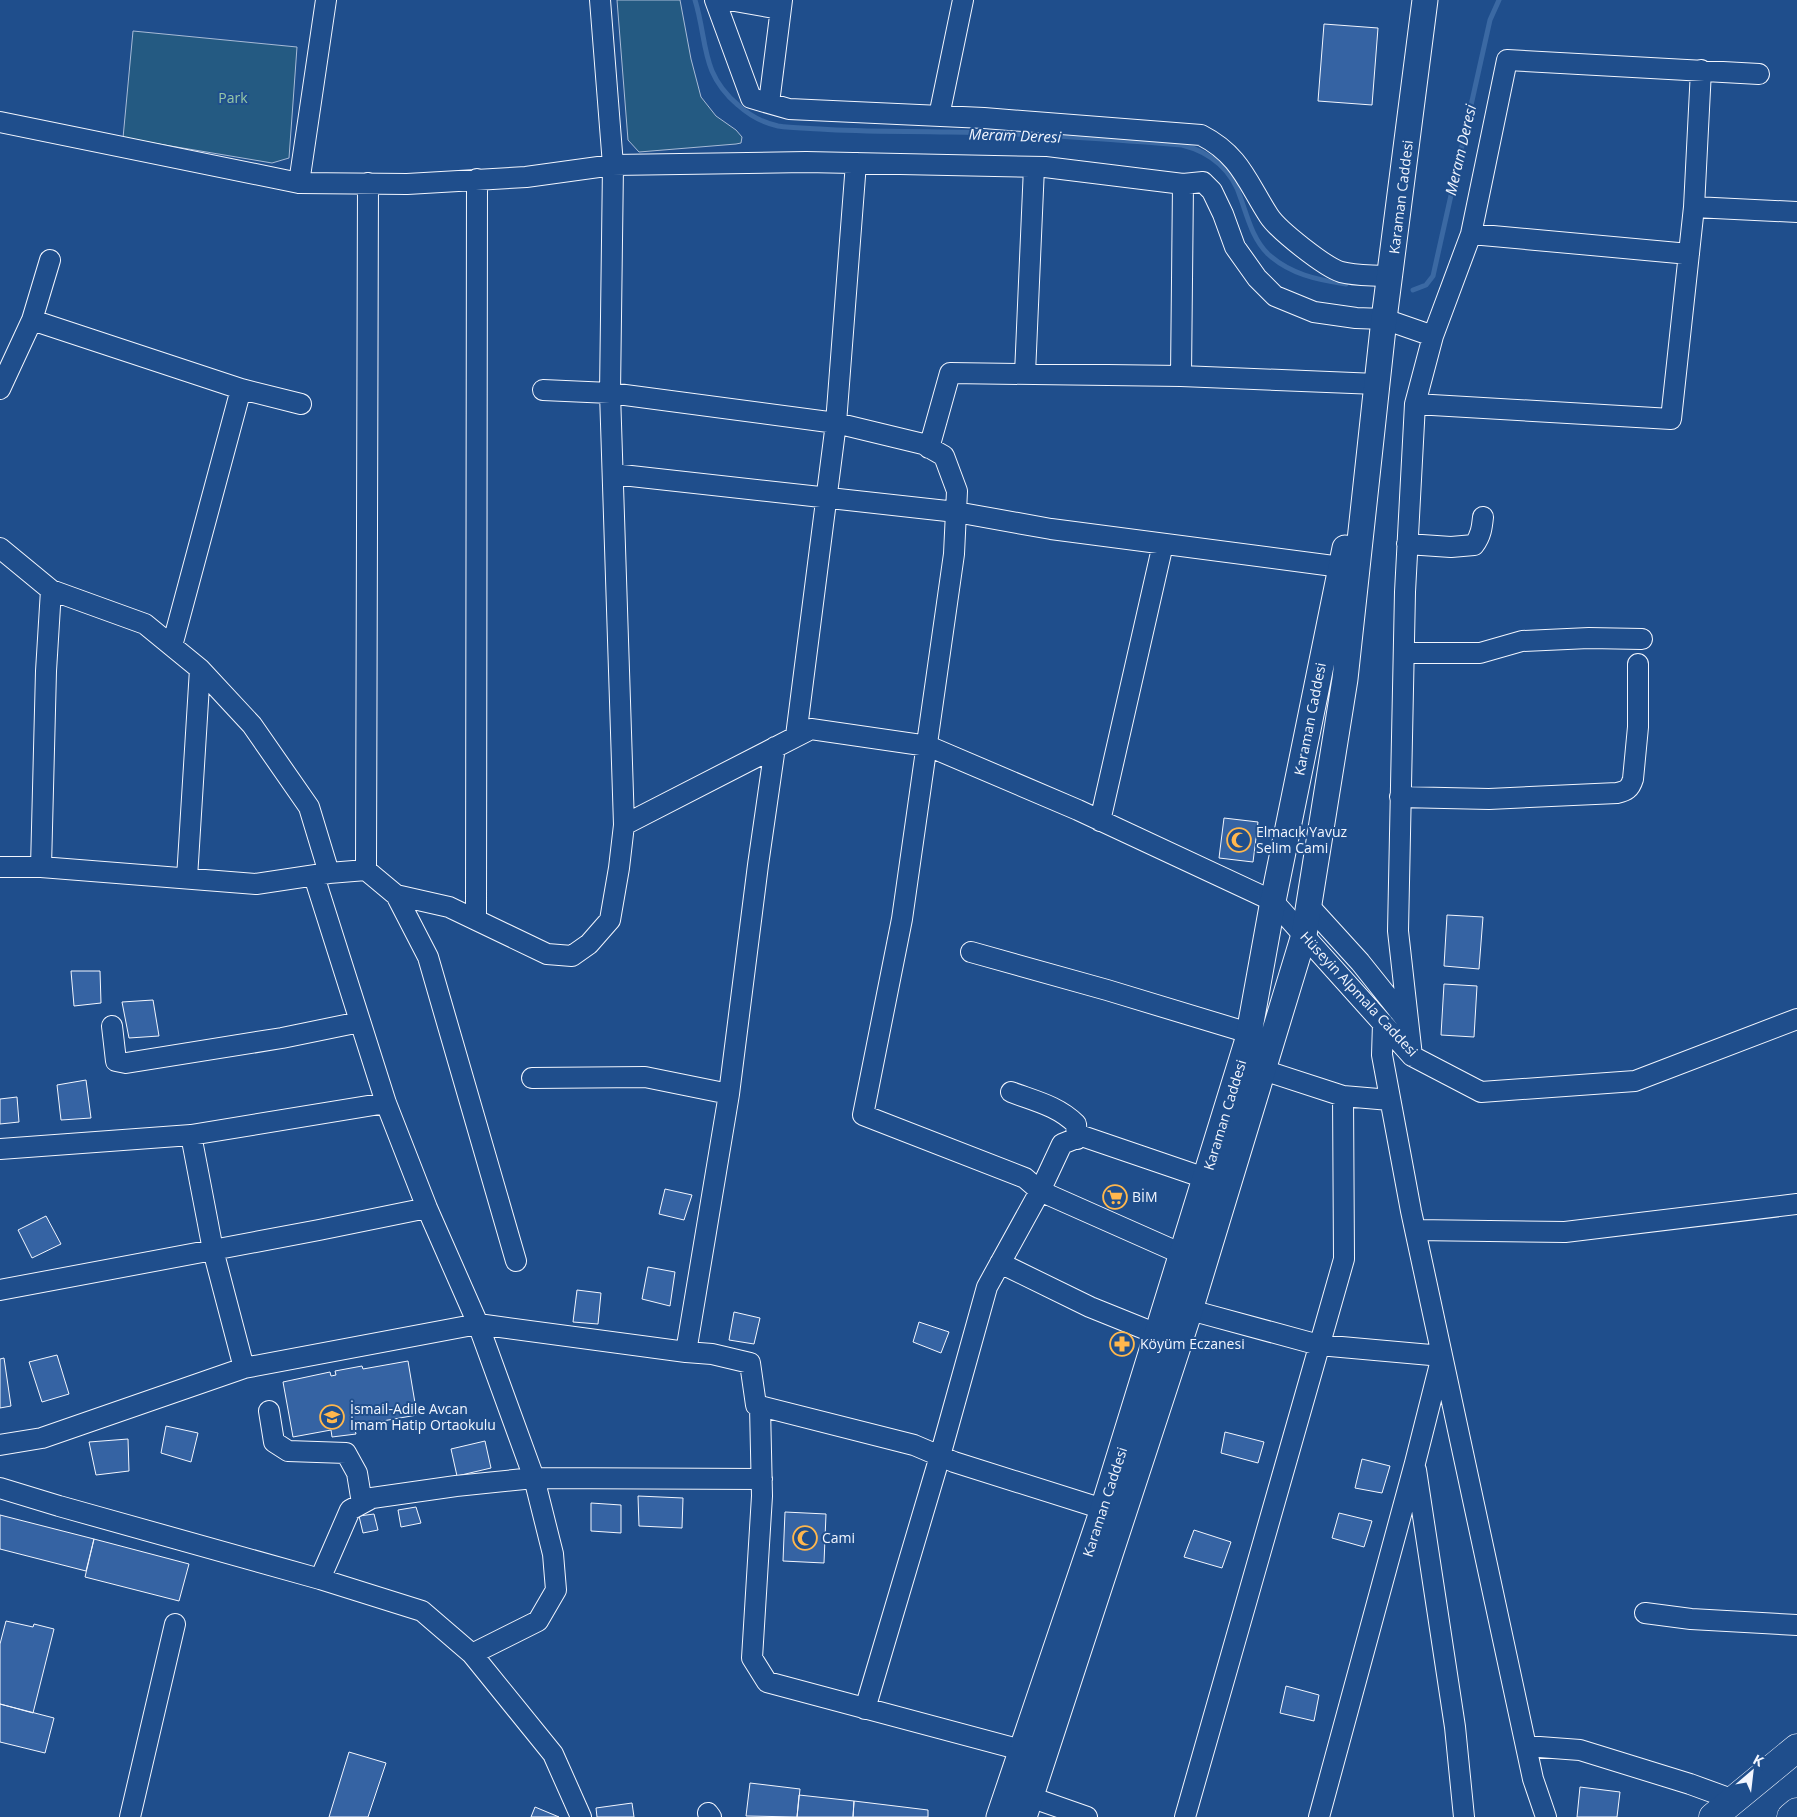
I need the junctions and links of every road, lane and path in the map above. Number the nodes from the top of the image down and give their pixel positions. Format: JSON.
{"nodes":[{"id":1,"x":326,"y":0,"type":"edge"},
{"id":2,"x":600,"y":0,"type":"edge"},
{"id":3,"x":715,"y":0,"type":"edge"},
{"id":4,"x":729,"y":0,"type":"edge"},
{"id":5,"x":963,"y":0,"type":"edge"},
{"id":6,"x":1425,"y":0,"type":"edge"},
{"id":7,"x":781,"y":4,"type":"edge"},
{"id":8,"x":1702,"y":70,"type":"junction"},
{"id":9,"x":1759,"y":74,"type":"dead end"},
{"id":10,"x":769,"y":103,"type":"junction"},
{"id":11,"x":939,"y":116,"type":"junction"},
{"id":12,"x":0,"y":122,"type":"edge"},
{"id":13,"x":856,"y":163,"type":"junction"},
{"id":14,"x":614,"y":165,"type":"junction"},
{"id":15,"x":1034,"y":167,"type":"junction"},
{"id":16,"x":476,"y":180,"type":"junction"},
{"id":17,"x":299,"y":183,"type":"junction"},
{"id":18,"x":368,"y":184,"type":"junction"},
{"id":19,"x":1183,"y":184,"type":"junction"},
{"id":20,"x":1694,"y":207,"type":"junction"},
{"id":21,"x":1797,"y":212,"type":"edge"},
{"id":22,"x":1471,"y":234,"type":"junction"},
{"id":23,"x":1689,"y":254,"type":"junction"},
{"id":24,"x":50,"y":260,"type":"dead end"},
{"id":25,"x":1390,"y":277,"type":"junction"},
{"id":26,"x":1384,"y":319,"type":"junction"},
{"id":27,"x":32,"y":320,"type":"junction"},
{"id":28,"x":1433,"y":336,"type":"junction"},
{"id":29,"x":1025,"y":374,"type":"junction"},
{"id":30,"x":1181,"y":376,"type":"junction"},
{"id":31,"x":0,"y":389,"type":"edge"},
{"id":32,"x":241,"y":389,"type":"junction"},
{"id":33,"x":1377,"y":389,"type":"junction"},
{"id":34,"x":543,"y":390,"type":"dead end"},
{"id":35,"x":610,"y":393,"type":"junction"},
{"id":36,"x":301,"y":404,"type":"dead end"},
{"id":37,"x":1415,"y":404,"type":"junction"},
{"id":38,"x":836,"y":423,"type":"junction"},
{"id":39,"x":929,"y":448,"type":"junction"},
{"id":40,"x":613,"y":474,"type":"junction"},
{"id":41,"x":826,"y":499,"type":"junction"},
{"id":42,"x":956,"y":512,"type":"junction"},
{"id":43,"x":1483,"y":517,"type":"dead end"},
{"id":44,"x":1163,"y":544,"type":"junction"},
{"id":45,"x":1407,"y":544,"type":"junction"},
{"id":46,"x":0,"y":548,"type":"edge"},
{"id":47,"x":1341,"y":567,"type":"junction"},
{"id":48,"x":51,"y":590,"type":"junction"},
{"id":49,"x":1642,"y":639,"type":"dead end"},
{"id":50,"x":172,"y":646,"type":"junction"},
{"id":51,"x":1404,"y":653,"type":"junction"},
{"id":52,"x":1638,"y":664,"type":"dead end"},
{"id":53,"x":200,"y":669,"type":"junction"},
{"id":54,"x":796,"y":736,"type":"junction"},
{"id":55,"x":928,"y":746,"type":"junction"},
{"id":56,"x":775,"y":747,"type":"junction"},
{"id":57,"x":1400,"y":798,"type":"junction"},
{"id":58,"x":1100,"y":820,"type":"junction"},
{"id":59,"x":624,"y":825,"type":"junction"},
{"id":60,"x":0,"y":867,"type":"edge"},
{"id":61,"x":41,"y":867,"type":"junction"},
{"id":62,"x":366,"y":870,"type":"junction"},
{"id":63,"x":321,"y":875,"type":"junction"},
{"id":64,"x":187,"y":878,"type":"junction"},
{"id":65,"x":396,"y":895,"type":"junction"},
{"id":66,"x":1273,"y":901,"type":"junction"},
{"id":67,"x":1309,"y":906,"type":"junction"},
{"id":68,"x":476,"y":919,"type":"junction"},
{"id":69,"x":1304,"y":935,"type":"junction"},
{"id":70,"x":971,"y":952,"type":"dead end"},
{"id":71,"x":1797,"y":1019,"type":"edge"},
{"id":72,"x":360,"y":1022,"type":"junction"},
{"id":73,"x":1408,"y":1022,"type":"junction"},
{"id":74,"x":1383,"y":1023,"type":"junction"},
{"id":75,"x":112,"y":1026,"type":"dead end"},
{"id":76,"x":1249,"y":1033,"type":"junction"},
{"id":77,"x":1412,"y":1056,"type":"junction"},
{"id":78,"x":1263,"y":1070,"type":"junction"},
{"id":79,"x":532,"y":1078,"type":"dead end"},
{"id":80,"x":1011,"y":1092,"type":"dead end"},
{"id":81,"x":729,"y":1094,"type":"junction"},
{"id":82,"x":1342,"y":1096,"type":"junction"},
{"id":83,"x":1390,"y":1100,"type":"junction"},
{"id":84,"x":386,"y":1103,"type":"junction"},
{"id":85,"x":191,"y":1135,"type":"junction"},
{"id":86,"x":1077,"y":1139,"type":"junction"},
{"id":87,"x":0,"y":1149,"type":"edge"},
{"id":88,"x":1205,"y":1178,"type":"junction"},
{"id":89,"x":1040,"y":1191,"type":"junction"},
{"id":90,"x":1797,"y":1204,"type":"edge"},
{"id":91,"x":427,"y":1208,"type":"junction"},
{"id":92,"x":1415,"y":1230,"type":"junction"},
{"id":93,"x":213,"y":1250,"type":"junction"},
{"id":94,"x":1182,"y":1254,"type":"junction"},
{"id":95,"x":516,"y":1261,"type":"dead end"},
{"id":96,"x":1000,"y":1263,"type":"junction"},
{"id":97,"x":0,"y":1290,"type":"edge"},
{"id":98,"x":1190,"y":1310,"type":"junction"},
{"id":99,"x":478,"y":1324,"type":"junction"},
{"id":100,"x":1157,"y":1334,"type":"junction"},
{"id":101,"x":1319,"y":1345,"type":"junction"},
{"id":102,"x":686,"y":1352,"type":"junction"},
{"id":103,"x":1442,"y":1356,"type":"junction"},
{"id":104,"x":244,"y":1368,"type":"junction"},
{"id":105,"x":760,"y":1406,"type":"junction"},
{"id":106,"x":269,"y":1411,"type":"dead end"},
{"id":107,"x":0,"y":1445,"type":"edge"},
{"id":108,"x":940,"y":1456,"type":"junction"},
{"id":109,"x":1415,"y":1463,"type":"junction"},
{"id":110,"x":534,"y":1478,"type":"junction"},
{"id":111,"x":762,"y":1479,"type":"junction"},
{"id":112,"x":0,"y":1488,"type":"edge"},
{"id":113,"x":362,"y":1503,"type":"junction"},
{"id":114,"x":1103,"y":1509,"type":"junction"},
{"id":115,"x":320,"y":1579,"type":"junction"},
{"id":116,"x":1645,"y":1613,"type":"dead end"},
{"id":117,"x":176,"y":1624,"type":"dead end"},
{"id":118,"x":1797,"y":1625,"type":"edge"},
{"id":119,"x":472,"y":1654,"type":"junction"},
{"id":120,"x":865,"y":1709,"type":"junction"},
{"id":121,"x":1526,"y":1746,"type":"junction"},
{"id":122,"x":1797,"y":1748,"type":"edge"},
{"id":123,"x":1021,"y":1750,"type":"junction"},
{"id":124,"x":1734,"y":1800,"type":"junction"},
{"id":125,"x":1027,"y":1807,"type":"edge"},
{"id":126,"x":1797,"y":1812,"type":"edge"},
{"id":127,"x":130,"y":1817,"type":"edge"},
{"id":128,"x":581,"y":1817,"type":"edge"},
{"id":129,"x":999,"y":1817,"type":"edge"},
{"id":130,"x":1087,"y":1817,"type":"edge"},
{"id":131,"x":1185,"y":1817,"type":"edge"},
{"id":132,"x":1319,"y":1817,"type":"edge"},
{"id":133,"x":1464,"y":1817,"type":"edge"},
{"id":134,"x":1546,"y":1817,"type":"edge"},
{"id":135,"x":1713,"y":1817,"type":"edge"},
{"id":136,"x":1791,"y":1817,"type":"edge"}],
"edges":[{"from":1,"to":17,"type":"street"},
{"from":2,"to":14,"type":"street"},
{"from":3,"to":10,"type":"street"},
{"from":4,"to":7,"type":"street"},
{"from":5,"to":11,"type":"street"},
{"from":6,"to":25,"type":"main road","name":"Karaman Caddesi"},
{"from":7,"to":10,"type":"street"},
{"from":8,"to":9,"type":"street"},
{"from":8,"to":20,"type":"street"},
{"from":8,"to":22,"type":"street"},
{"from":10,"to":11,"type":"street"},
{"from":11,"to":25,"type":"street"},
{"from":12,"to":17,"type":"street"},
{"from":13,"to":14,"type":"street"},
{"from":13,"to":15,"type":"street"},
{"from":13,"to":38,"type":"street"},
{"from":14,"to":16,"type":"street"},
{"from":14,"to":35,"type":"street"},
{"from":15,"to":19,"type":"street"},
{"from":15,"to":29,"type":"street"},
{"from":16,"to":18,"type":"street"},
{"from":16,"to":68,"type":"street"},
{"from":17,"to":18,"type":"street"},
{"from":18,"to":62,"type":"street"},
{"from":19,"to":26,"type":"street"},
{"from":19,"to":30,"type":"street"},
{"from":20,"to":21,"type":"street"},
{"from":20,"to":23,"type":"street"},
{"from":22,"to":23,"type":"street"},
{"from":22,"to":28,"type":"street"},
{"from":23,"to":37,"type":"street"},
{"from":24,"to":27,"type":"street"},
{"from":25,"to":26,"type":"main road","name":"Karaman Caddesi"},
{"from":26,"to":28,"type":"street"},
{"from":26,"to":33,"type":"main road","name":"Karaman Caddesi"},
{"from":27,"to":31,"type":"street"},
{"from":27,"to":32,"type":"street"},
{"from":28,"to":37,"type":"street"},
{"from":29,"to":30,"type":"street"},
{"from":29,"to":39,"type":"street"},
{"from":30,"to":33,"type":"street"},
{"from":32,"to":36,"type":"street"},
{"from":32,"to":50,"type":"street"},
{"from":33,"to":47,"type":"main road","name":"Karaman Caddesi"},
{"from":33,"to":67,"type":"main road","name":"Karaman Caddesi"},
{"from":34,"to":35,"type":"street"},
{"from":35,"to":38,"type":"street"},
{"from":35,"to":40,"type":"street"},
{"from":37,"to":45,"type":"street"},
{"from":38,"to":39,"type":"street"},
{"from":38,"to":41,"type":"street"},
{"from":39,"to":42,"type":"street"},
{"from":40,"to":41,"type":"street"},
{"from":40,"to":59,"type":"street"},
{"from":41,"to":42,"type":"street"},
{"from":41,"to":54,"type":"street"},
{"from":42,"to":44,"type":"street"},
{"from":42,"to":55,"type":"street"},
{"from":43,"to":45,"type":"street"},
{"from":44,"to":47,"type":"street"},
{"from":44,"to":58,"type":"street"},
{"from":45,"to":51,"type":"street"},
{"from":46,"to":48,"type":"street"},
{"from":47,"to":66,"type":"main road","name":"Karaman Caddesi"},
{"from":48,"to":50,"type":"street"},
{"from":48,"to":61,"type":"street"},
{"from":49,"to":51,"type":"street"},
{"from":50,"to":53,"type":"street"},
{"from":51,"to":57,"type":"street"},
{"from":52,"to":57,"type":"street"},
{"from":53,"to":63,"type":"street"},
{"from":53,"to":64,"type":"street"},
{"from":54,"to":55,"type":"street"},
{"from":54,"to":56,"type":"street"},
{"from":55,"to":58,"type":"street"},
{"from":55,"to":89,"type":"street"},
{"from":56,"to":59,"type":"street"},
{"from":56,"to":81,"type":"street"},
{"from":57,"to":73,"type":"street"},
{"from":58,"to":66,"type":"street"},
{"from":59,"to":68,"type":"street"},
{"from":60,"to":61,"type":"street"},
{"from":61,"to":64,"type":"street"},
{"from":62,"to":63,"type":"street"},
{"from":62,"to":65,"type":"street"},
{"from":63,"to":64,"type":"street"},
{"from":63,"to":72,"type":"street"},
{"from":65,"to":68,"type":"street"},
{"from":65,"to":95,"type":"street"},
{"from":66,"to":69,"type":"street","name":"Hüseyin Alpmala Caddesi"},
{"from":66,"to":76,"type":"main road","name":"Karaman Caddesi"},
{"from":67,"to":69,"type":"main road","name":"Karaman Caddesi"},
{"from":67,"to":73,"type":"street"},
{"from":69,"to":74,"type":"street","name":"Hüseyin Alpmala Caddesi"},
{"from":69,"to":78,"type":"main road","name":"Karaman Caddesi"},
{"from":70,"to":76,"type":"street"},
{"from":71,"to":77,"type":"street","name":"Hüseyin Alpmala Caddesi"},
{"from":72,"to":75,"type":"street"},
{"from":72,"to":84,"type":"street"},
{"from":73,"to":77,"type":"street"},
{"from":74,"to":77,"type":"street","name":"Hüseyin Alpmala Caddesi"},
{"from":74,"to":83,"type":"street"},
{"from":76,"to":88,"type":"main road","name":"Karaman Caddesi"},
{"from":78,"to":82,"type":"street"},
{"from":78,"to":98,"type":"main road","name":"Karaman Caddesi"},
{"from":79,"to":81,"type":"street"},
{"from":80,"to":86,"type":"street"},
{"from":81,"to":102,"type":"street"},
{"from":82,"to":83,"type":"street"},
{"from":82,"to":101,"type":"street"},
{"from":83,"to":92,"type":"street"},
{"from":84,"to":85,"type":"street"},
{"from":84,"to":91,"type":"street"},
{"from":85,"to":87,"type":"street"},
{"from":85,"to":93,"type":"street"},
{"from":86,"to":88,"type":"street"},
{"from":86,"to":89,"type":"street"},
{"from":88,"to":94,"type":"main road","name":"Karaman Caddesi"},
{"from":89,"to":94,"type":"street"},
{"from":89,"to":96,"type":"street"},
{"from":90,"to":92,"type":"street"},
{"from":91,"to":93,"type":"street"},
{"from":91,"to":99,"type":"street"},
{"from":92,"to":103,"type":"street"},
{"from":93,"to":97,"type":"street"},
{"from":93,"to":104,"type":"street"},
{"from":94,"to":100,"type":"main road","name":"Karaman Caddesi"},
{"from":96,"to":100,"type":"street"},
{"from":96,"to":108,"type":"street"},
{"from":98,"to":101,"type":"street"},
{"from":98,"to":125,"type":"main road","name":"Karaman Caddesi"},
{"from":99,"to":102,"type":"street"},
{"from":99,"to":104,"type":"street"},
{"from":99,"to":110,"type":"street"},
{"from":100,"to":114,"type":"main road","name":"Karaman Caddesi"},
{"from":101,"to":103,"type":"street"},
{"from":101,"to":131,"type":"street"},
{"from":102,"to":105,"type":"street"},
{"from":103,"to":109,"type":"street"},
{"from":103,"to":121,"type":"street"},
{"from":104,"to":107,"type":"street"},
{"from":105,"to":108,"type":"street"},
{"from":105,"to":111,"type":"street"},
{"from":106,"to":113,"type":"street"},
{"from":108,"to":114,"type":"street"},
{"from":108,"to":120,"type":"street"},
{"from":109,"to":132,"type":"street"},
{"from":109,"to":133,"type":"street"},
{"from":110,"to":111,"type":"street"},
{"from":110,"to":113,"type":"street"},
{"from":110,"to":119,"type":"street"},
{"from":111,"to":120,"type":"street"},
{"from":112,"to":115,"type":"street"},
{"from":113,"to":115,"type":"street"},
{"from":114,"to":123,"type":"main road","name":"Karaman Caddesi"},
{"from":115,"to":119,"type":"street"},
{"from":116,"to":118,"type":"street"},
{"from":117,"to":127,"type":"street"},
{"from":119,"to":128,"type":"street"},
{"from":120,"to":123,"type":"street"},
{"from":121,"to":124,"type":"street"},
{"from":121,"to":134,"type":"street"},
{"from":122,"to":124,"type":"highway"},
{"from":123,"to":129,"type":"main road","name":"Karaman Caddesi"},
{"from":124,"to":135,"type":"highway"},
{"from":125,"to":130,"type":"street"},
{"from":126,"to":136,"type":"highway"}]}
